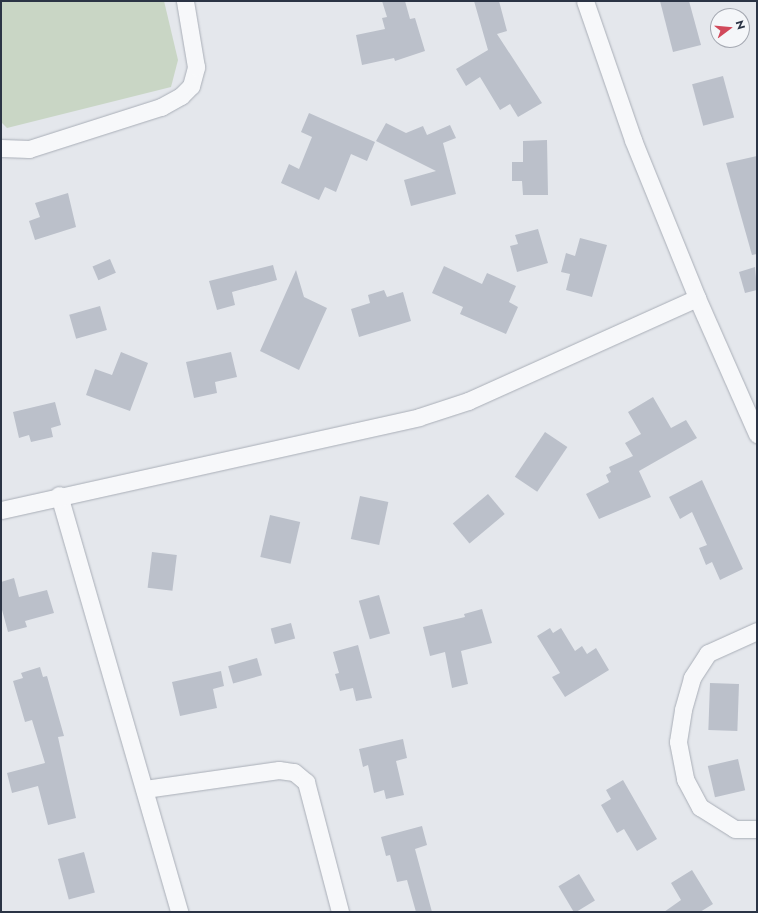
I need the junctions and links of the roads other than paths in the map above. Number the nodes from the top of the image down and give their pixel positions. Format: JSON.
{"nodes":[{"id":1,"x":185,"y":1,"type":"edge"},
{"id":2,"x":585,"y":1,"type":"edge"},
{"id":3,"x":1,"y":148,"type":"edge"},
{"id":4,"x":697,"y":298,"type":"junction"},
{"id":5,"x":757,"y":434,"type":"edge"},
{"id":6,"x":59,"y":495,"type":"junction"},
{"id":7,"x":1,"y":510,"type":"edge"},
{"id":8,"x":757,"y":631,"type":"edge"},
{"id":9,"x":145,"y":789,"type":"junction"},
{"id":10,"x":757,"y":829,"type":"edge"},
{"id":11,"x":179,"y":912,"type":"edge"},
{"id":12,"x":340,"y":912,"type":"edge"}],
"edges":[{"from":1,"to":3,"type":"street"},
{"from":2,"to":4,"type":"street"},
{"from":4,"to":5,"type":"street"},
{"from":4,"to":6,"type":"street"},
{"from":6,"to":7,"type":"street"},
{"from":6,"to":9,"type":"street"},
{"from":8,"to":10,"type":"street"},
{"from":9,"to":11,"type":"street"},
{"from":9,"to":12,"type":"street"}]}
